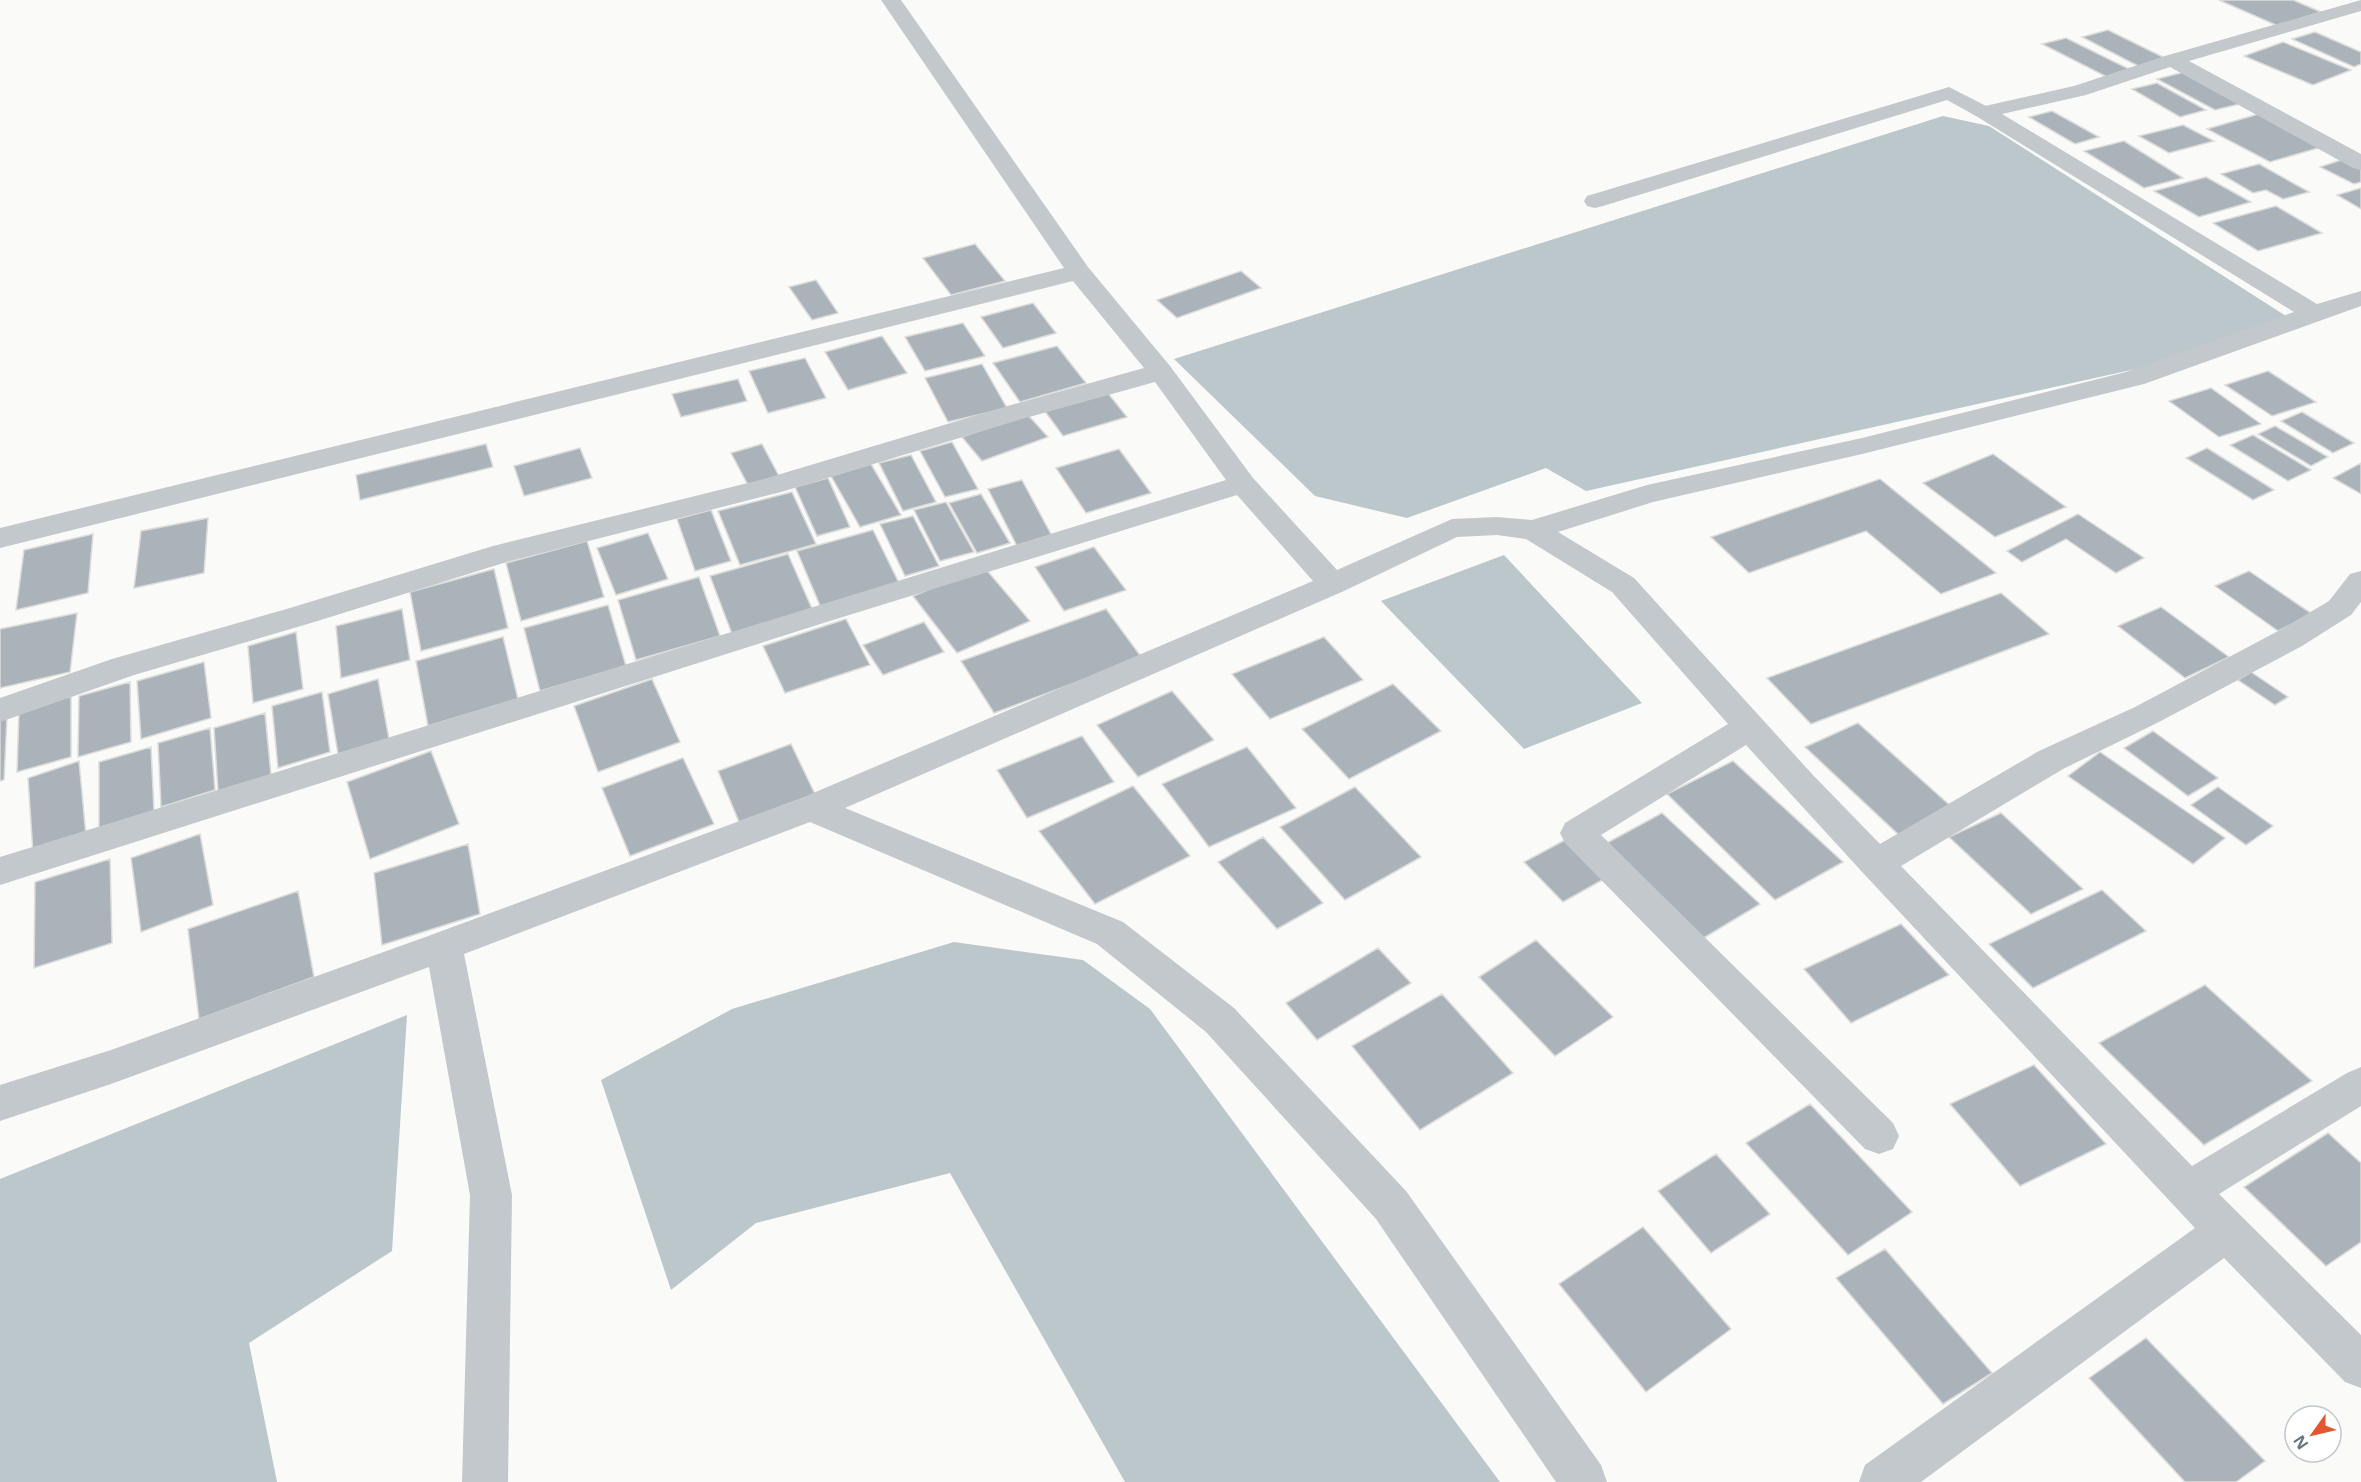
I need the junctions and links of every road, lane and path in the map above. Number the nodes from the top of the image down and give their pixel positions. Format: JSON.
{"nodes":[{"id":1,"x":891,"y":0,"type":"edge"},
{"id":2,"x":2361,"y":5,"type":"edge"},
{"id":3,"x":2321,"y":17,"type":"junction"},
{"id":4,"x":2351,"y":28,"type":"dead end"},
{"id":5,"x":2172,"y":60,"type":"junction"},
{"id":6,"x":1983,"y":112,"type":"junction"},
{"id":7,"x":2361,"y":163,"type":"edge"},
{"id":8,"x":1595,"y":201,"type":"dead end"},
{"id":9,"x":1079,"y":272,"type":"junction"},
{"id":10,"x":2361,"y":298,"type":"edge"},
{"id":11,"x":2314,"y":313,"type":"junction"},
{"id":12,"x":1161,"y":372,"type":"junction"},
{"id":13,"x":1243,"y":484,"type":"junction"},
{"id":14,"x":1533,"y":530,"type":"junction"},
{"id":15,"x":0,"y":538,"type":"edge"},
{"id":16,"x":2361,"y":581,"type":"edge"},
{"id":17,"x":1334,"y":584,"type":"junction"},
{"id":18,"x":0,"y":710,"type":"edge"},
{"id":19,"x":1749,"y":727,"type":"junction"},
{"id":20,"x":811,"y":808,"type":"junction"},
{"id":21,"x":1876,"y":864,"type":"junction"},
{"id":22,"x":0,"y":871,"type":"edge"},
{"id":23,"x":444,"y":946,"type":"junction"},
{"id":24,"x":2361,"y":1085,"type":"edge"},
{"id":25,"x":0,"y":1103,"type":"edge"},
{"id":26,"x":1879,"y":1136,"type":"dead end"},
{"id":27,"x":2188,"y":1191,"type":"junction"},
{"id":28,"x":2226,"y":1230,"type":"junction"},
{"id":29,"x":2361,"y":1366,"type":"edge"},
{"id":30,"x":485,"y":1482,"type":"edge"},
{"id":31,"x":1584,"y":1482,"type":"edge"},
{"id":32,"x":1882,"y":1482,"type":"edge"}],
"edges":[{"from":1,"to":9,"type":"street"},
{"from":2,"to":3,"type":"street"},
{"from":3,"to":4,"type":"street"},
{"from":3,"to":5,"type":"street"},
{"from":5,"to":6,"type":"street"},
{"from":5,"to":7,"type":"street"},
{"from":6,"to":8,"type":"lane"},
{"from":6,"to":11,"type":"street"},
{"from":9,"to":12,"type":"street"},
{"from":9,"to":15,"type":"street"},
{"from":10,"to":11,"type":"street"},
{"from":11,"to":14,"type":"street"},
{"from":12,"to":13,"type":"street"},
{"from":12,"to":18,"type":"street"},
{"from":13,"to":17,"type":"street"},
{"from":13,"to":22,"type":"street"},
{"from":14,"to":17,"type":"street"},
{"from":14,"to":19,"type":"street"},
{"from":16,"to":21,"type":"street"},
{"from":17,"to":20,"type":"street"},
{"from":19,"to":21,"type":"street"},
{"from":19,"to":26,"type":"street"},
{"from":20,"to":23,"type":"street"},
{"from":20,"to":31,"type":"street"},
{"from":21,"to":27,"type":"street"},
{"from":23,"to":25,"type":"street"},
{"from":23,"to":30,"type":"street"},
{"from":24,"to":27,"type":"street"},
{"from":27,"to":28,"type":"street"},
{"from":28,"to":29,"type":"street"},
{"from":28,"to":32,"type":"street"}]}
